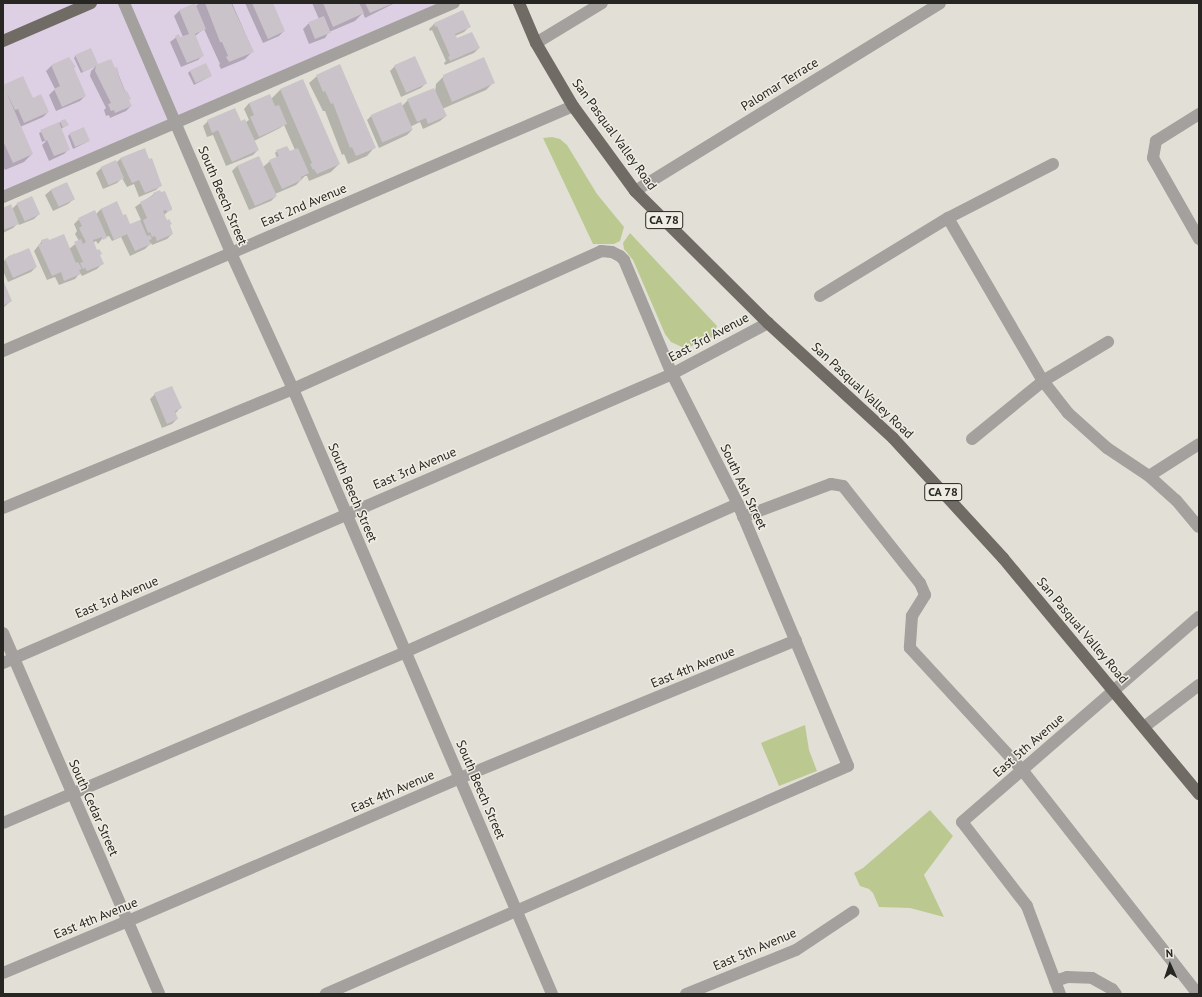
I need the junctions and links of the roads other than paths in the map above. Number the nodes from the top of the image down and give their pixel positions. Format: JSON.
{"nodes":[{"id":1,"x":92,"y":3,"type":"edge"},
{"id":2,"x":124,"y":3,"type":"edge"},
{"id":3,"x":454,"y":3,"type":"edge"},
{"id":4,"x":519,"y":3,"type":"edge"},
{"id":5,"x":602,"y":3,"type":"edge"},
{"id":6,"x":940,"y":3,"type":"edge"},
{"id":7,"x":3,"y":41,"type":"edge"},
{"id":8,"x":536,"y":43,"type":"junction"},
{"id":9,"x":573,"y":106,"type":"junction"},
{"id":10,"x":1199,"y":114,"type":"edge"},
{"id":11,"x":176,"y":123,"type":"junction"},
{"id":12,"x":1053,"y":164,"type":"dead end"},
{"id":13,"x":635,"y":191,"type":"junction"},
{"id":14,"x":3,"y":197,"type":"edge"},
{"id":15,"x":948,"y":218,"type":"junction"},
{"id":16,"x":1199,"y":239,"type":"edge"},
{"id":17,"x":231,"y":253,"type":"junction"},
{"id":18,"x":820,"y":296,"type":"dead end"},
{"id":19,"x":768,"y":323,"type":"junction"},
{"id":20,"x":1108,"y":342,"type":"dead end"},
{"id":21,"x":3,"y":351,"type":"edge"},
{"id":22,"x":672,"y":374,"type":"junction"},
{"id":23,"x":1043,"y":381,"type":"junction"},
{"id":24,"x":292,"y":388,"type":"junction"},
{"id":25,"x":972,"y":439,"type":"dead end"},
{"id":26,"x":1199,"y":444,"type":"edge"},
{"id":27,"x":1148,"y":476,"type":"junction"},
{"id":28,"x":738,"y":504,"type":"junction"},
{"id":29,"x":3,"y":508,"type":"edge"},
{"id":30,"x":346,"y":514,"type":"junction"},
{"id":31,"x":743,"y":517,"type":"junction"},
{"id":32,"x":1199,"y":527,"type":"edge"},
{"id":33,"x":1199,"y":617,"type":"edge"},
{"id":34,"x":3,"y":633,"type":"edge"},
{"id":35,"x":796,"y":640,"type":"junction"},
{"id":36,"x":405,"y":652,"type":"junction"},
{"id":37,"x":8,"y":660,"type":"edge"},
{"id":38,"x":1199,"y":685,"type":"edge"},
{"id":39,"x":1114,"y":691,"type":"junction"},
{"id":40,"x":1144,"y":727,"type":"junction"},
{"id":41,"x":1023,"y":771,"type":"junction"},
{"id":42,"x":460,"y":778,"type":"junction"},
{"id":43,"x":1199,"y":794,"type":"edge"},
{"id":44,"x":72,"y":795,"type":"junction"},
{"id":45,"x":3,"y":823,"type":"edge"},
{"id":46,"x":515,"y":910,"type":"junction"},
{"id":47,"x":853,"y":912,"type":"dead end"},
{"id":48,"x":128,"y":921,"type":"junction"},
{"id":49,"x":3,"y":973,"type":"edge"},
{"id":50,"x":1055,"y":981,"type":"junction"},
{"id":51,"x":159,"y":994,"type":"edge"},
{"id":52,"x":326,"y":994,"type":"edge"},
{"id":53,"x":552,"y":994,"type":"edge"},
{"id":54,"x":686,"y":994,"type":"edge"},
{"id":55,"x":1060,"y":994,"type":"edge"},
{"id":56,"x":1116,"y":994,"type":"edge"},
{"id":57,"x":1198,"y":994,"type":"edge"}],
"edges":[{"from":1,"to":7,"type":"main road"},
{"from":2,"to":11,"type":"street","name":"South Beech Street"},
{"from":3,"to":11,"type":"street"},
{"from":4,"to":8,"type":"main road","name":"San Pasqual Valley Road","number":"CA 78"},
{"from":5,"to":8,"type":"street"},
{"from":6,"to":13,"type":"street","name":"Palomar Terrace"},
{"from":8,"to":9,"type":"main road","name":"San Pasqual Valley Road","number":"CA 78"},
{"from":9,"to":13,"type":"main road","name":"San Pasqual Valley Road","number":"CA 78"},
{"from":9,"to":17,"type":"street","name":"East 2nd Avenue"},
{"from":10,"to":16,"type":"street"},
{"from":11,"to":14,"type":"street"},
{"from":11,"to":17,"type":"street","name":"South Beech Street"},
{"from":12,"to":15,"type":"street"},
{"from":13,"to":19,"type":"main road","name":"San Pasqual Valley Road","number":"CA 78"},
{"from":15,"to":18,"type":"street"},
{"from":15,"to":23,"type":"street"},
{"from":17,"to":21,"type":"street","name":"East 2nd Avenue"},
{"from":17,"to":24,"type":"street","name":"South Beech Street"},
{"from":19,"to":22,"type":"street","name":"East 3rd Avenue"},
{"from":19,"to":39,"type":"main road","name":"San Pasqual Valley Road","number":"CA 78"},
{"from":20,"to":23,"type":"street"},
{"from":22,"to":24,"type":"street","name":"South Ash Street"},
{"from":22,"to":28,"type":"street","name":"South Ash Street"},
{"from":22,"to":30,"type":"street","name":"East 3rd Avenue"},
{"from":23,"to":25,"type":"street"},
{"from":23,"to":27,"type":"street"},
{"from":24,"to":29,"type":"street"},
{"from":24,"to":30,"type":"street","name":"South Beech Street"},
{"from":26,"to":27,"type":"street"},
{"from":27,"to":32,"type":"street"},
{"from":28,"to":31,"type":"street","name":"South Ash Street"},
{"from":28,"to":36,"type":"street"},
{"from":30,"to":36,"type":"street","name":"South Beech Street"},
{"from":30,"to":37,"type":"street","name":"East 3rd Avenue"},
{"from":31,"to":35,"type":"street","name":"South Ash Street"},
{"from":31,"to":41,"type":"street"},
{"from":33,"to":39,"type":"street","name":"East 5th Avenue"},
{"from":34,"to":37,"type":"street","name":"South Cedar Street"},
{"from":35,"to":42,"type":"street","name":"East 4th Avenue"},
{"from":35,"to":46,"type":"street","name":"South Ash Street"},
{"from":36,"to":42,"type":"street","name":"South Beech Street"},
{"from":36,"to":44,"type":"street"},
{"from":37,"to":44,"type":"street","name":"South Cedar Street"},
{"from":38,"to":40,"type":"street"},
{"from":39,"to":40,"type":"main road","name":"San Pasqual Valley Road","number":"CA 78"},
{"from":39,"to":41,"type":"street","name":"East 5th Avenue"},
{"from":40,"to":43,"type":"main road","name":"San Pasqual Valley Road","number":"CA 78"},
{"from":41,"to":50,"type":"street","name":"East 5th Avenue"},
{"from":41,"to":57,"type":"street"},
{"from":42,"to":46,"type":"street","name":"South Beech Street"},
{"from":42,"to":48,"type":"street","name":"East 4th Avenue"},
{"from":44,"to":45,"type":"street"},
{"from":44,"to":48,"type":"street","name":"South Cedar Street"},
{"from":46,"to":52,"type":"street"},
{"from":46,"to":53,"type":"street","name":"South Beech Street"},
{"from":47,"to":54,"type":"street","name":"East 5th Avenue"},
{"from":48,"to":49,"type":"street","name":"East 4th Avenue"},
{"from":48,"to":51,"type":"street","name":"South Cedar Street"},
{"from":50,"to":55,"type":"street"},
{"from":50,"to":56,"type":"street"}]}
